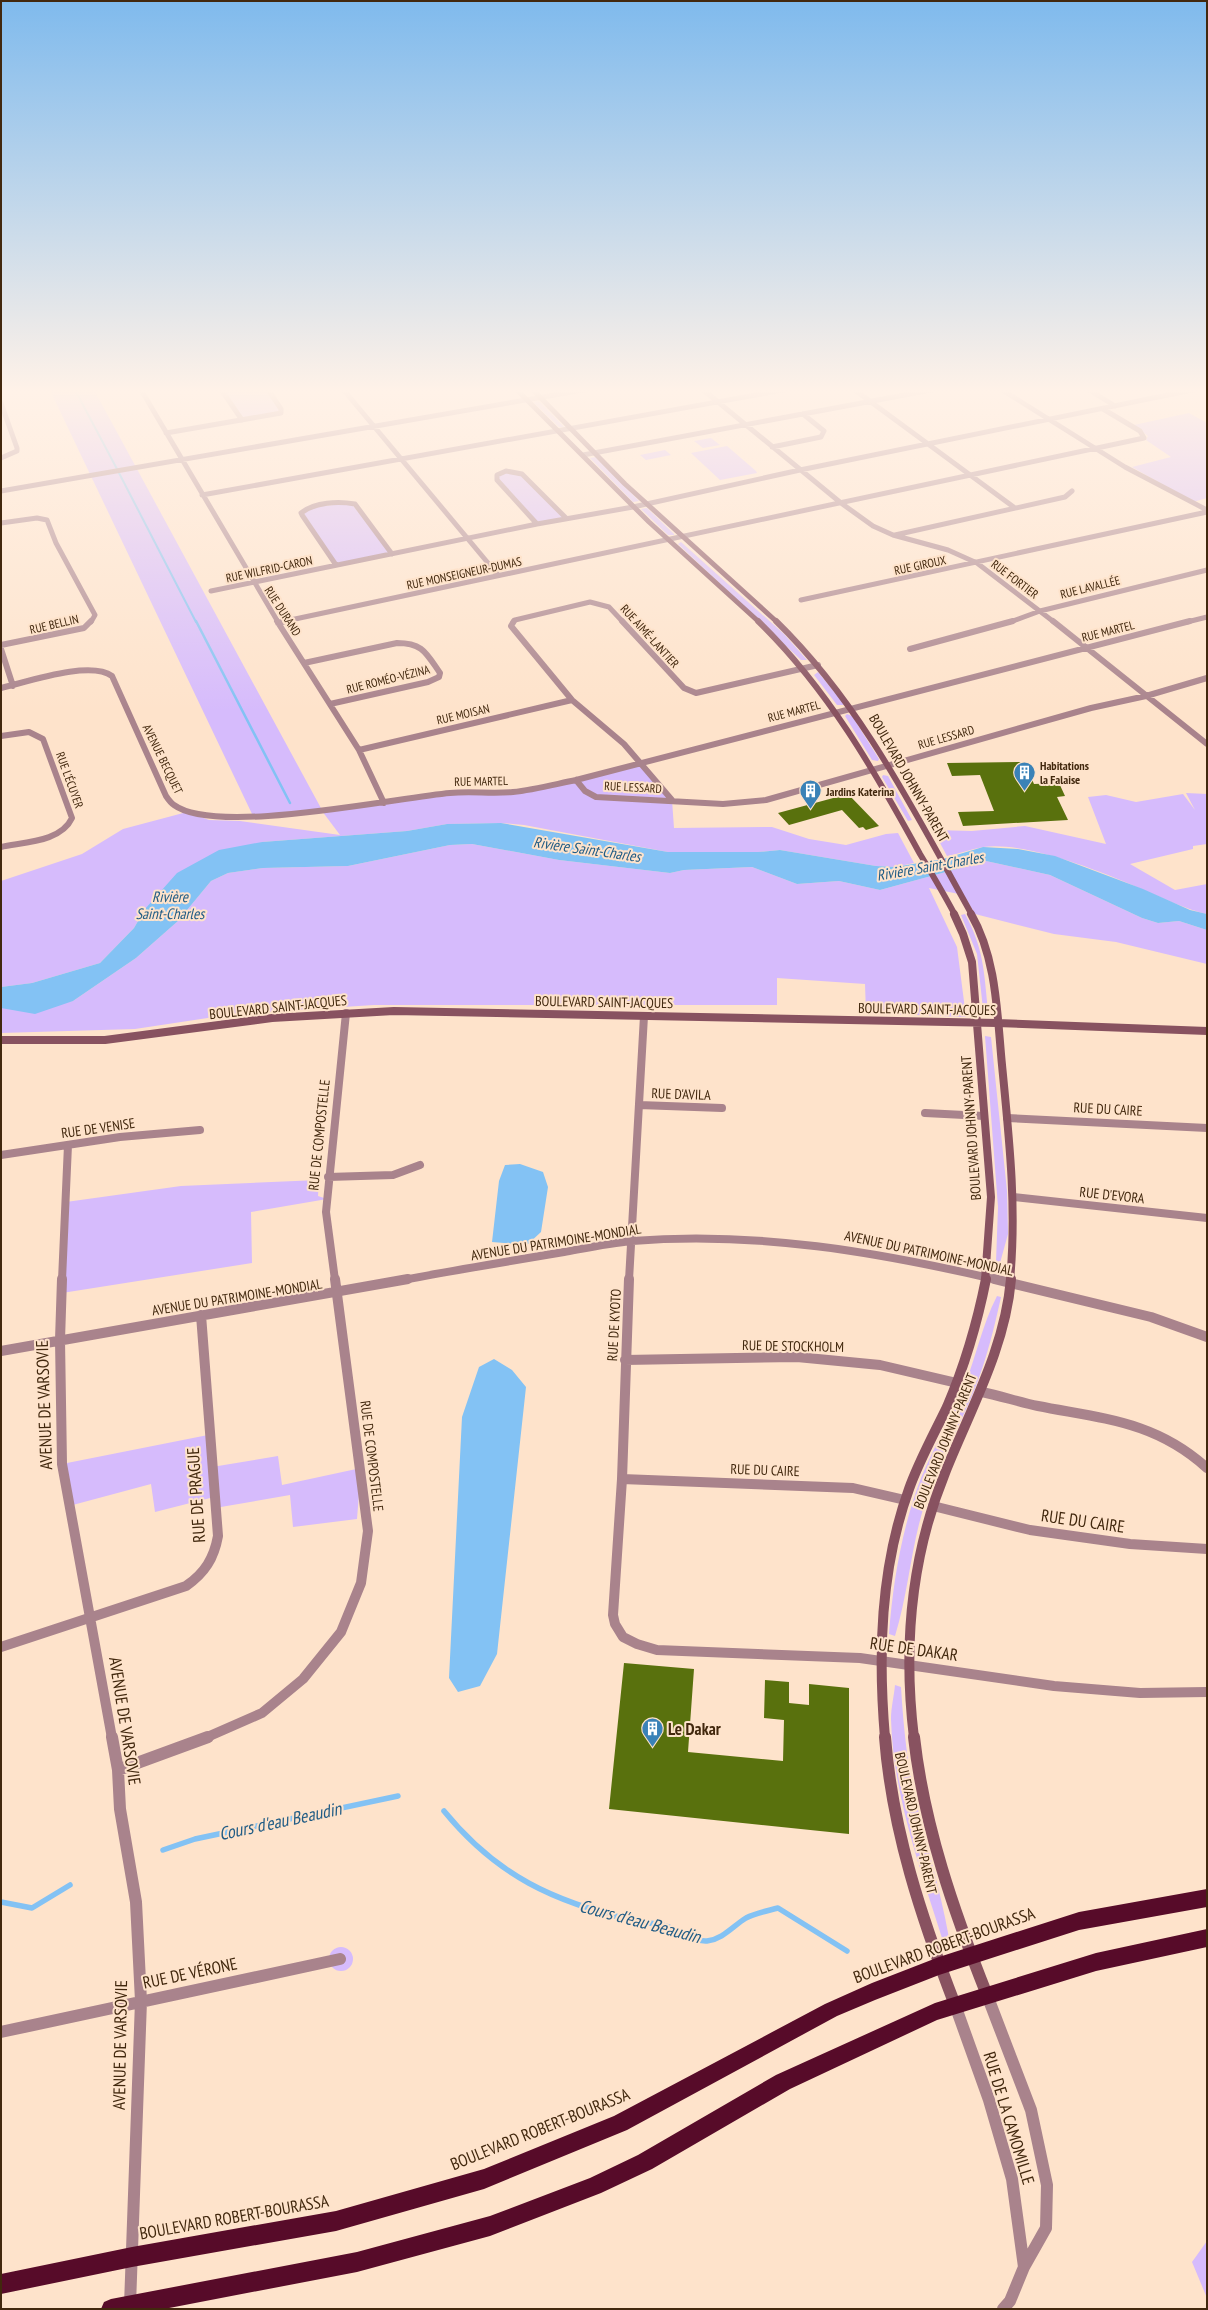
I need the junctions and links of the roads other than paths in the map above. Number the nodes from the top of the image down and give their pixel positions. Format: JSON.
{"nodes":[{"id":1,"x":202,"y":495,"type":"edge"},
{"id":2,"x":432,"y":496,"type":"edge"},
{"id":3,"x":512,"y":496,"type":"edge"},
{"id":4,"x":544,"y":496,"type":"edge"},
{"id":5,"x":622,"y":496,"type":"edge"},
{"id":6,"x":639,"y":496,"type":"edge"},
{"id":7,"x":684,"y":496,"type":"edge"},
{"id":8,"x":832,"y":496,"type":"edge"},
{"id":9,"x":874,"y":496,"type":"edge"},
{"id":10,"x":998,"y":496,"type":"edge"},
{"id":11,"x":1066,"y":496,"type":"edge"},
{"id":12,"x":1179,"y":496,"type":"edge"},
{"id":13,"x":841,"y":503,"type":"junction"},
{"id":14,"x":647,"y":504,"type":"junction"},
{"id":15,"x":633,"y":507,"type":"junction"},
{"id":16,"x":1015,"y":508,"type":"junction"},
{"id":17,"x":1207,"y":511,"type":"edge"},
{"id":18,"x":566,"y":518,"type":"junction"},
{"id":19,"x":1,"y":524,"type":"edge"},
{"id":20,"x":537,"y":524,"type":"junction"},
{"id":21,"x":894,"y":535,"type":"junction"},
{"id":22,"x":682,"y":538,"type":"junction"},
{"id":23,"x":468,"y":539,"type":"junction"},
{"id":24,"x":669,"y":540,"type":"junction"},
{"id":25,"x":392,"y":554,"type":"junction"},
{"id":26,"x":977,"y":563,"type":"junction"},
{"id":27,"x":336,"y":565,"type":"junction"},
{"id":28,"x":1207,"y":570,"type":"edge"},
{"id":29,"x":498,"y":575,"type":"junction"},
{"id":30,"x":253,"y":583,"type":"junction"},
{"id":31,"x":211,"y":591,"type":"dead end"},
{"id":32,"x":801,"y":600,"type":"dead end"},
{"id":33,"x":1040,"y":611,"type":"junction"},
{"id":34,"x":1207,"y":617,"type":"edge"},
{"id":35,"x":278,"y":622,"type":"junction"},
{"id":36,"x":1,"y":645,"type":"edge"},
{"id":37,"x":1086,"y":648,"type":"junction"},
{"id":38,"x":1,"y":649,"type":"edge"},
{"id":39,"x":910,"y":649,"type":"dead end"},
{"id":40,"x":304,"y":663,"type":"junction"},
{"id":41,"x":818,"y":665,"type":"junction"},
{"id":42,"x":803,"y":668,"type":"junction"},
{"id":43,"x":1207,"y":678,"type":"edge"},
{"id":44,"x":13,"y":686,"type":"junction"},
{"id":45,"x":1,"y":688,"type":"edge"},
{"id":46,"x":1146,"y":696,"type":"junction"},
{"id":47,"x":572,"y":700,"type":"junction"},
{"id":48,"x":330,"y":704,"type":"junction"},
{"id":49,"x":853,"y":708,"type":"junction"},
{"id":50,"x":836,"y":712,"type":"junction"},
{"id":51,"x":1,"y":736,"type":"edge"},
{"id":52,"x":1207,"y":744,"type":"edge"},
{"id":53,"x":358,"y":750,"type":"junction"},
{"id":54,"x":642,"y":763,"type":"junction"},
{"id":55,"x":888,"y":765,"type":"junction"},
{"id":56,"x":872,"y":771,"type":"junction"},
{"id":57,"x":576,"y":780,"type":"junction"},
{"id":58,"x":672,"y":800,"type":"junction"},
{"id":59,"x":384,"y":804,"type":"junction"},
{"id":60,"x":1,"y":847,"type":"edge"},
{"id":61,"x":346,"y":1013,"type":"junction"},
{"id":62,"x":644,"y":1016,"type":"junction"},
{"id":63,"x":977,"y":1023,"type":"junction"},
{"id":64,"x":996,"y":1023,"type":"junction"},
{"id":65,"x":1207,"y":1031,"type":"edge"},
{"id":66,"x":1,"y":1040,"type":"edge"},
{"id":67,"x":639,"y":1105,"type":"junction"},
{"id":68,"x":722,"y":1108,"type":"dead end"},
{"id":69,"x":925,"y":1113,"type":"dead end"},
{"id":70,"x":984,"y":1116,"type":"junction"},
{"id":71,"x":1007,"y":1118,"type":"junction"},
{"id":72,"x":1207,"y":1128,"type":"edge"},
{"id":73,"x":200,"y":1130,"type":"dead end"},
{"id":74,"x":68,"y":1145,"type":"junction"},
{"id":75,"x":1,"y":1155,"type":"edge"},
{"id":76,"x":420,"y":1165,"type":"dead end"},
{"id":77,"x":328,"y":1177,"type":"junction"},
{"id":78,"x":1014,"y":1197,"type":"junction"},
{"id":79,"x":1207,"y":1218,"type":"edge"},
{"id":80,"x":632,"y":1241,"type":"junction"},
{"id":81,"x":988,"y":1278,"type":"junction"},
{"id":82,"x":1010,"y":1282,"type":"junction"},
{"id":83,"x":337,"y":1293,"type":"junction"},
{"id":84,"x":201,"y":1315,"type":"junction"},
{"id":85,"x":1207,"y":1337,"type":"edge"},
{"id":86,"x":60,"y":1340,"type":"junction"},
{"id":87,"x":1,"y":1351,"type":"edge"},
{"id":88,"x":626,"y":1360,"type":"junction"},
{"id":89,"x":956,"y":1383,"type":"junction"},
{"id":90,"x":982,"y":1392,"type":"junction"},
{"id":91,"x":1207,"y":1468,"type":"edge"},
{"id":92,"x":622,"y":1479,"type":"junction"},
{"id":93,"x":905,"y":1500,"type":"junction"},
{"id":94,"x":932,"y":1506,"type":"junction"},
{"id":95,"x":1207,"y":1549,"type":"edge"},
{"id":96,"x":89,"y":1616,"type":"junction"},
{"id":97,"x":620,"y":1634,"type":"joint"},
{"id":98,"x":1,"y":1647,"type":"edge"},
{"id":99,"x":880,"y":1660,"type":"junction"},
{"id":100,"x":907,"y":1664,"type":"junction"},
{"id":101,"x":1207,"y":1692,"type":"edge"},
{"id":102,"x":118,"y":1770,"type":"junction"},
{"id":103,"x":1207,"y":1898,"type":"edge"},
{"id":104,"x":1207,"y":1938,"type":"edge"},
{"id":105,"x":971,"y":1956,"type":"junction"},
{"id":106,"x":340,"y":1959,"type":"dead end"},
{"id":107,"x":939,"y":1966,"type":"junction"},
{"id":108,"x":987,"y":1995,"type":"junction"},
{"id":109,"x":141,"y":2001,"type":"junction"},
{"id":110,"x":955,"y":2005,"type":"junction"},
{"id":111,"x":1,"y":2032,"type":"edge"},
{"id":112,"x":132,"y":2257,"type":"junction"},
{"id":113,"x":1024,"y":2267,"type":"junction"},
{"id":114,"x":1,"y":2284,"type":"edge"},
{"id":115,"x":120,"y":2307,"type":"edge"},
{"id":116,"x":1003,"y":2309,"type":"edge"}],
"edges":[{"from":1,"to":30,"type":"street","name":"RUE DURAND"},
{"from":2,"to":23,"type":"street"},
{"from":3,"to":20,"type":"street"},
{"from":4,"to":18,"type":"street"},
{"from":5,"to":15,"type":"street","name":"BOULEVARD JOHNNY-PARENT"},
{"from":6,"to":14,"type":"street","name":"BOULEVARD JOHNNY-PARENT"},
{"from":7,"to":14,"type":"street","name":"RUE WILFRID-CARON"},
{"from":8,"to":13,"type":"street","name":"RUE FORTIER"},
{"from":9,"to":13,"type":"street","name":"RUE MONSEIGNEUR-DUMAS"},
{"from":10,"to":16,"type":"street"},
{"from":11,"to":16,"type":"street"},
{"from":12,"to":17,"type":"street"},
{"from":13,"to":21,"type":"street","name":"RUE FORTIER"},
{"from":13,"to":22,"type":"street","name":"RUE MONSEIGNEUR-DUMAS"},
{"from":14,"to":15,"type":"street","name":"RUE WILFRID-CARON"},
{"from":14,"to":22,"type":"street","name":"BOULEVARD JOHNNY-PARENT"},
{"from":15,"to":18,"type":"street","name":"RUE WILFRID-CARON"},
{"from":15,"to":24,"type":"street","name":"BOULEVARD JOHNNY-PARENT"},
{"from":16,"to":21,"type":"street"},
{"from":17,"to":26,"type":"street","name":"RUE GIROUX"},
{"from":18,"to":20,"type":"street","name":"RUE WILFRID-CARON"},
{"from":19,"to":36,"type":"street","name":"RUE BELLIN"},
{"from":20,"to":23,"type":"street","name":"RUE WILFRID-CARON"},
{"from":21,"to":26,"type":"street","name":"RUE FORTIER"},
{"from":22,"to":24,"type":"street","name":"RUE MONSEIGNEUR-DUMAS"},
{"from":22,"to":41,"type":"street","name":"BOULEVARD JOHNNY-PARENT"},
{"from":23,"to":25,"type":"street","name":"RUE WILFRID-CARON"},
{"from":23,"to":29,"type":"street"},
{"from":24,"to":29,"type":"street","name":"RUE MONSEIGNEUR-DUMAS"},
{"from":24,"to":42,"type":"street","name":"BOULEVARD JOHNNY-PARENT"},
{"from":25,"to":27,"type":"street","name":"RUE WILFRID-CARON"},
{"from":25,"to":27,"type":"street"},
{"from":26,"to":32,"type":"street","name":"RUE GIROUX"},
{"from":26,"to":33,"type":"street","name":"RUE FORTIER"},
{"from":27,"to":30,"type":"street","name":"RUE WILFRID-CARON"},
{"from":28,"to":33,"type":"street","name":"RUE LAVALLÉE"},
{"from":29,"to":35,"type":"street","name":"RUE MONSEIGNEUR-DUMAS"},
{"from":30,"to":31,"type":"street","name":"RUE WILFRID-CARON"},
{"from":30,"to":35,"type":"street","name":"RUE DURAND"},
{"from":33,"to":37,"type":"street","name":"RUE FORTIER"},
{"from":33,"to":39,"type":"street","name":"RUE LAVALLÉE"},
{"from":34,"to":37,"type":"street","name":"RUE MARTEL"},
{"from":35,"to":40,"type":"street","name":"RUE DURAND"},
{"from":37,"to":46,"type":"street","name":"RUE FORTIER"},
{"from":37,"to":49,"type":"street","name":"RUE MARTEL"},
{"from":38,"to":44,"type":"street"},
{"from":40,"to":48,"type":"street","name":"RUE DURAND"},
{"from":40,"to":48,"type":"street","name":"RUE ROMÉO-VÉZINA"},
{"from":41,"to":42,"type":"street","name":"RUE AIMÉ-LANTIER"},
{"from":41,"to":49,"type":"street","name":"BOULEVARD JOHNNY-PARENT"},
{"from":42,"to":47,"type":"street","name":"RUE AIMÉ-LANTIER"},
{"from":42,"to":50,"type":"street","name":"BOULEVARD JOHNNY-PARENT"},
{"from":43,"to":46,"type":"street","name":"RUE LESSARD"},
{"from":44,"to":45,"type":"street","name":"AVENUE BECQUET"},
{"from":44,"to":59,"type":"street","name":"AVENUE BECQUET"},
{"from":46,"to":52,"type":"street","name":"RUE FORTIER"},
{"from":46,"to":55,"type":"street","name":"RUE LESSARD"},
{"from":47,"to":53,"type":"street","name":"RUE MOISAN"},
{"from":47,"to":54,"type":"street","name":"RUE AIMÉ-LANTIER"},
{"from":48,"to":53,"type":"street","name":"RUE DURAND"},
{"from":49,"to":50,"type":"street","name":"RUE MARTEL"},
{"from":49,"to":55,"type":"street","name":"BOULEVARD JOHNNY-PARENT"},
{"from":50,"to":54,"type":"street","name":"RUE MARTEL"},
{"from":50,"to":56,"type":"street","name":"BOULEVARD JOHNNY-PARENT"},
{"from":51,"to":60,"type":"street","name":"RUE L'ÉCUYER"},
{"from":53,"to":59,"type":"street","name":"RUE DURAND"},
{"from":54,"to":57,"type":"street","name":"RUE MARTEL"},
{"from":54,"to":58,"type":"street","name":"RUE AIMÉ-LANTIER"},
{"from":55,"to":56,"type":"street","name":"RUE LESSARD"},
{"from":55,"to":64,"type":"street","name":"BOULEVARD JOHNNY-PARENT"},
{"from":56,"to":58,"type":"street","name":"RUE LESSARD"},
{"from":56,"to":63,"type":"street","name":"BOULEVARD JOHNNY-PARENT"},
{"from":57,"to":58,"type":"street","name":"RUE LESSARD"},
{"from":57,"to":59,"type":"street","name":"RUE MARTEL"},
{"from":61,"to":62,"type":"street","name":"BOULEVARD SAINT-JACQUES"},
{"from":61,"to":66,"type":"street","name":"BOULEVARD SAINT-JACQUES"},
{"from":61,"to":77,"type":"street","name":"RUE DE COMPOSTELLE"},
{"from":62,"to":63,"type":"street","name":"BOULEVARD SAINT-JACQUES"},
{"from":62,"to":67,"type":"street","name":"RUE DE KYOTO"},
{"from":63,"to":64,"type":"street","name":"BOULEVARD SAINT-JACQUES"},
{"from":63,"to":70,"type":"street","name":"BOULEVARD JOHNNY-PARENT"},
{"from":64,"to":65,"type":"street","name":"BOULEVARD SAINT-JACQUES"},
{"from":64,"to":71,"type":"street","name":"BOULEVARD JOHNNY-PARENT"},
{"from":67,"to":68,"type":"street","name":"RUE D'AVILA"},
{"from":67,"to":80,"type":"street","name":"RUE DE KYOTO"},
{"from":69,"to":70,"type":"street"},
{"from":70,"to":81,"type":"street","name":"BOULEVARD JOHNNY-PARENT"},
{"from":71,"to":72,"type":"street","name":"RUE DU CAIRE"},
{"from":71,"to":78,"type":"street","name":"BOULEVARD JOHNNY-PARENT"},
{"from":73,"to":74,"type":"street","name":"RUE DE VENISE"},
{"from":74,"to":75,"type":"street","name":"RUE DE VENISE"},
{"from":74,"to":86,"type":"street","name":"AVENUE DE VARSOVIE"},
{"from":76,"to":77,"type":"street"},
{"from":77,"to":83,"type":"street","name":"RUE DE COMPOSTELLE"},
{"from":78,"to":79,"type":"street","name":"RUE D'EVORA"},
{"from":78,"to":82,"type":"street","name":"BOULEVARD JOHNNY-PARENT"},
{"from":80,"to":81,"type":"street","name":"AVENUE DU PATRIMOINE-MONDIAL"},
{"from":80,"to":83,"type":"street","name":"AVENUE DU PATRIMOINE-MONDIAL"},
{"from":80,"to":88,"type":"street","name":"RUE DE KYOTO"},
{"from":81,"to":82,"type":"street","name":"AVENUE DU PATRIMOINE-MONDIAL"},
{"from":81,"to":89,"type":"street","name":"BOULEVARD JOHNNY-PARENT"},
{"from":82,"to":85,"type":"street","name":"AVENUE DU PATRIMOINE-MONDIAL"},
{"from":82,"to":90,"type":"street","name":"BOULEVARD JOHNNY-PARENT"},
{"from":83,"to":84,"type":"street","name":"AVENUE DU PATRIMOINE-MONDIAL"},
{"from":83,"to":102,"type":"street","name":"RUE DE COMPOSTELLE"},
{"from":84,"to":86,"type":"street","name":"AVENUE DU PATRIMOINE-MONDIAL"},
{"from":84,"to":96,"type":"street","name":"RUE DE PRAGUE"},
{"from":86,"to":87,"type":"street","name":"AVENUE DU PATRIMOINE-MONDIAL"},
{"from":86,"to":96,"type":"street","name":"AVENUE DE VARSOVIE"},
{"from":88,"to":89,"type":"street","name":"RUE DE STOCKHOLM"},
{"from":88,"to":92,"type":"street","name":"RUE DE KYOTO"},
{"from":89,"to":93,"type":"street","name":"BOULEVARD JOHNNY-PARENT"},
{"from":90,"to":91,"type":"street"},
{"from":90,"to":94,"type":"street","name":"BOULEVARD JOHNNY-PARENT"},
{"from":92,"to":93,"type":"street","name":"RUE DU CAIRE"},
{"from":92,"to":97,"type":"street","name":"RUE DE KYOTO"},
{"from":93,"to":99,"type":"street","name":"BOULEVARD JOHNNY-PARENT"},
{"from":94,"to":95,"type":"street","name":"RUE DU CAIRE"},
{"from":94,"to":100,"type":"street","name":"BOULEVARD JOHNNY-PARENT"},
{"from":96,"to":98,"type":"street","name":"RUE DE PRAGUE"},
{"from":96,"to":102,"type":"street","name":"AVENUE DE VARSOVIE"},
{"from":97,"to":99,"type":"street","name":"RUE DE DAKAR"},
{"from":99,"to":100,"type":"street","name":"RUE DE DAKAR"},
{"from":99,"to":107,"type":"street","name":"BOULEVARD JOHNNY-PARENT"},
{"from":100,"to":101,"type":"street","name":"RUE DE DAKAR"},
{"from":100,"to":105,"type":"street","name":"BOULEVARD JOHNNY-PARENT"},
{"from":102,"to":109,"type":"street","name":"AVENUE DE VARSOVIE"},
{"from":103,"to":105,"type":"highway","name":"BOULEVARD ROBERT-BOURASSA"},
{"from":104,"to":108,"type":"highway"},
{"from":105,"to":107,"type":"highway","name":"BOULEVARD ROBERT-BOURASSA"},
{"from":105,"to":108,"type":"street","name":"BOULEVARD JOHNNY-PARENT"},
{"from":106,"to":109,"type":"street","name":"RUE DE VÉRONE"},
{"from":107,"to":110,"type":"street","name":"BOULEVARD JOHNNY-PARENT"},
{"from":107,"to":112,"type":"highway","name":"BOULEVARD ROBERT-BOURASSA"},
{"from":108,"to":110,"type":"highway"},
{"from":108,"to":113,"type":"street","name":"RUE DE LA CAMOMILLE"},
{"from":109,"to":111,"type":"street","name":"RUE DE VÉRONE"},
{"from":109,"to":112,"type":"street","name":"AVENUE DE VARSOVIE"},
{"from":110,"to":113,"type":"street","name":"RUE DE LA CAMOMILLE"},
{"from":110,"to":115,"type":"highway"},
{"from":112,"to":114,"type":"highway","name":"BOULEVARD ROBERT-BOURASSA"},
{"from":112,"to":115,"type":"street","name":"AVENUE DE VARSOVIE"},
{"from":113,"to":116,"type":"street","name":"RUE DE LA CAMOMILLE"}]}
